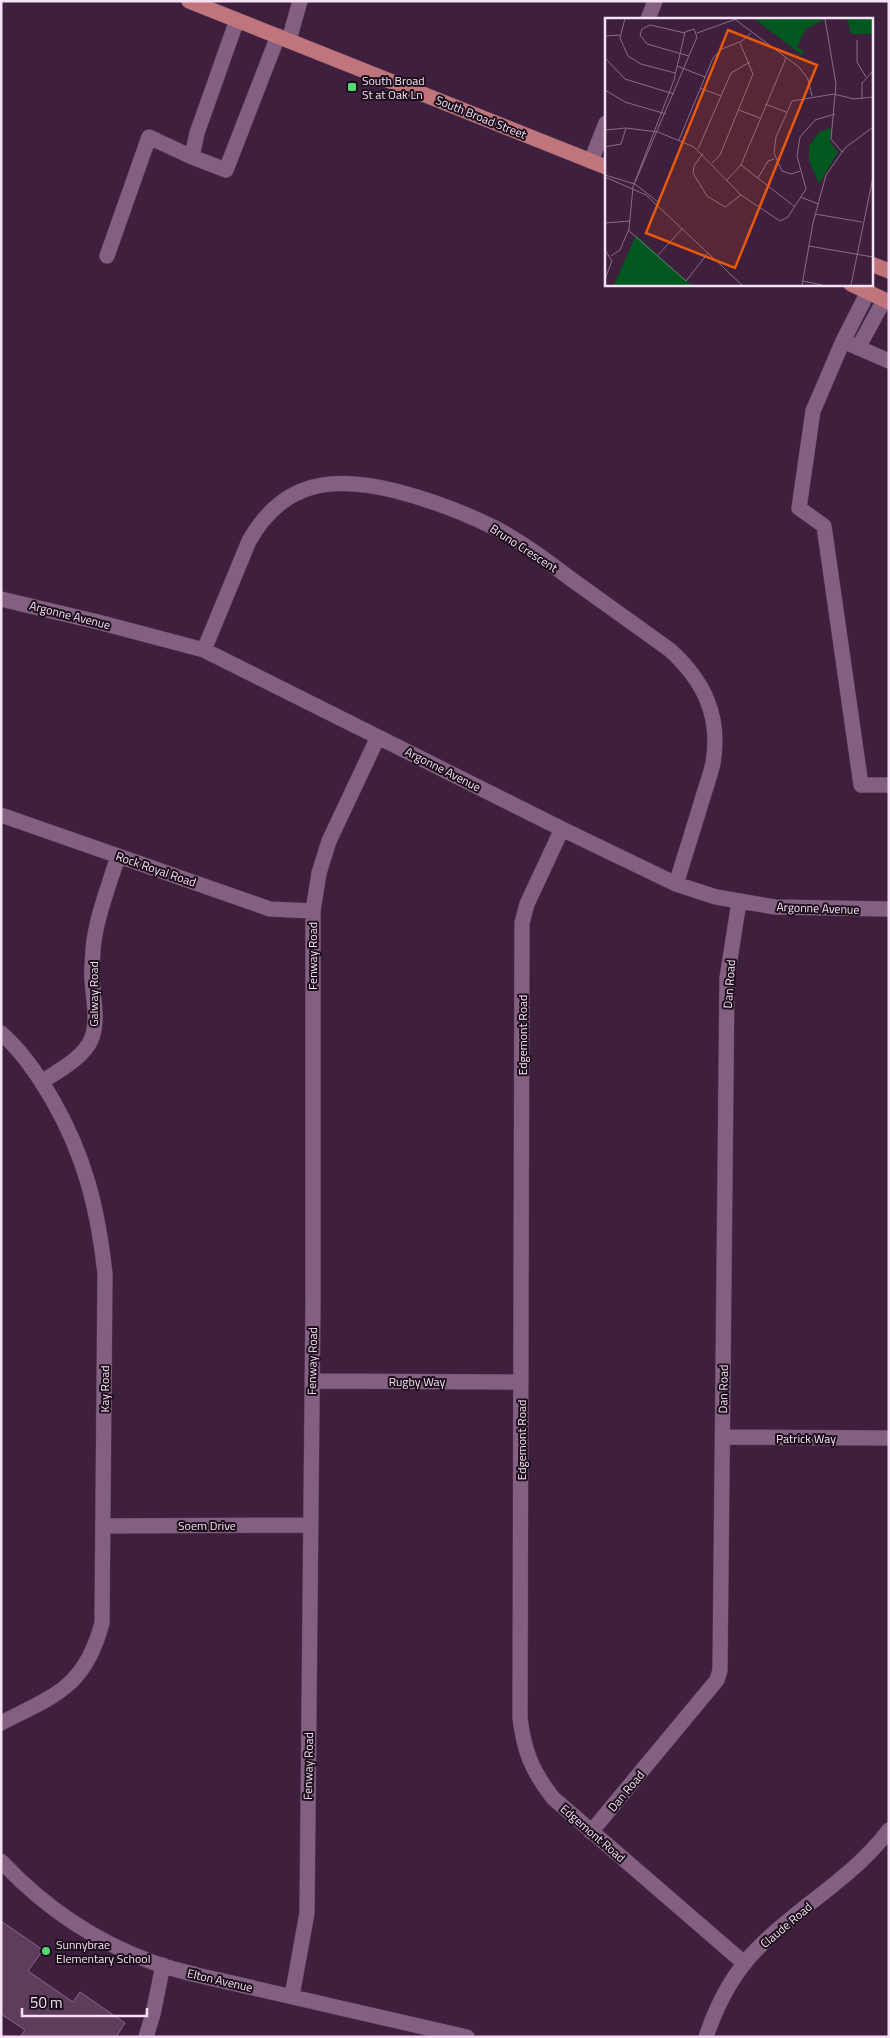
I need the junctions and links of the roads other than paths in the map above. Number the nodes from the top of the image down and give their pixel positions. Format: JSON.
{"nodes":[{"id":1,"x":189,"y":1,"type":"edge"},
{"id":2,"x":300,"y":1,"type":"edge"},
{"id":3,"x":655,"y":1,"type":"edge"},
{"id":4,"x":648,"y":18,"type":"edge"},
{"id":5,"x":237,"y":20,"type":"junction"},
{"id":6,"x":283,"y":38,"type":"junction"},
{"id":7,"x":605,"y":126,"type":"edge"},
{"id":8,"x":192,"y":156,"type":"junction"},
{"id":9,"x":591,"y":161,"type":"junction"},
{"id":10,"x":605,"y":167,"type":"edge"},
{"id":11,"x":107,"y":256,"type":"dead end"},
{"id":12,"x":872,"y":264,"type":"edge"},
{"id":13,"x":889,"y":272,"type":"edge"},
{"id":14,"x":853,"y":285,"type":"edge"},
{"id":15,"x":868,"y":292,"type":"junction"},
{"id":16,"x":887,"y":297,"type":"edge"},
{"id":17,"x":843,"y":340,"type":"junction"},
{"id":18,"x":858,"y":348,"type":"junction"},
{"id":19,"x":889,"y":361,"type":"edge"},
{"id":20,"x":1,"y":599,"type":"edge"},
{"id":21,"x":204,"y":650,"type":"junction"},
{"id":22,"x":378,"y":737,"type":"junction"},
{"id":23,"x":889,"y":784,"type":"edge"},
{"id":24,"x":1,"y":815,"type":"edge"},
{"id":25,"x":562,"y":829,"type":"junction"},
{"id":26,"x":118,"y":856,"type":"junction"},
{"id":27,"x":676,"y":884,"type":"junction"},
{"id":28,"x":739,"y":902,"type":"junction"},
{"id":29,"x":889,"y":909,"type":"edge"},
{"id":30,"x":313,"y":911,"type":"junction"},
{"id":31,"x":1,"y":1033,"type":"edge"},
{"id":32,"x":42,"y":1082,"type":"junction"},
{"id":33,"x":312,"y":1381,"type":"junction"},
{"id":34,"x":521,"y":1382,"type":"junction"},
{"id":35,"x":723,"y":1437,"type":"junction"},
{"id":36,"x":889,"y":1438,"type":"edge"},
{"id":37,"x":311,"y":1525,"type":"junction"},
{"id":38,"x":104,"y":1526,"type":"junction"},
{"id":39,"x":1,"y":1723,"type":"edge"},
{"id":40,"x":889,"y":1830,"type":"edge"},
{"id":41,"x":592,"y":1832,"type":"junction"},
{"id":42,"x":1,"y":1861,"type":"edge"},
{"id":43,"x":744,"y":1963,"type":"junction"},
{"id":44,"x":163,"y":1966,"type":"junction"},
{"id":45,"x":292,"y":1996,"type":"junction"},
{"id":46,"x":146,"y":2037,"type":"edge"},
{"id":47,"x":467,"y":2037,"type":"edge"},
{"id":48,"x":706,"y":2037,"type":"edge"}],
"edges":[{"from":1,"to":5,"type":"main road","name":"South Broad Street"},
{"from":2,"to":6,"type":"street"},
{"from":3,"to":4,"type":"street"},
{"from":5,"to":6,"type":"main road","name":"South Broad Street"},
{"from":5,"to":8,"type":"street"},
{"from":6,"to":8,"type":"street"},
{"from":6,"to":9,"type":"main road","name":"South Broad Street"},
{"from":7,"to":9,"type":"street"},
{"from":8,"to":11,"type":"street"},
{"from":9,"to":10,"type":"main road","name":"South Broad Street"},
{"from":12,"to":13,"type":"main road"},
{"from":14,"to":15,"type":"main road"},
{"from":15,"to":16,"type":"main road"},
{"from":15,"to":17,"type":"street"},
{"from":16,"to":18,"type":"street"},
{"from":17,"to":18,"type":"street"},
{"from":17,"to":23,"type":"street"},
{"from":18,"to":19,"type":"street"},
{"from":20,"to":21,"type":"street","name":"Argonne Avenue"},
{"from":21,"to":22,"type":"street","name":"Argonne Avenue"},
{"from":21,"to":27,"type":"street","name":"Bruno Crescent"},
{"from":22,"to":25,"type":"street","name":"Argonne Avenue"},
{"from":22,"to":30,"type":"street","name":"Fenway Road"},
{"from":24,"to":26,"type":"street","name":"Rock Royal Road"},
{"from":25,"to":27,"type":"street","name":"Argonne Avenue"},
{"from":25,"to":34,"type":"street","name":"Edgemont Road"},
{"from":26,"to":30,"type":"street","name":"Rock Royal Road"},
{"from":26,"to":32,"type":"street","name":"Galway Road"},
{"from":27,"to":28,"type":"street","name":"Argonne Avenue"},
{"from":28,"to":29,"type":"street","name":"Argonne Avenue"},
{"from":28,"to":35,"type":"street","name":"Dan Road"},
{"from":30,"to":33,"type":"street","name":"Fenway Road"},
{"from":31,"to":32,"type":"street","name":"Kay Road"},
{"from":32,"to":38,"type":"street","name":"Kay Road"},
{"from":33,"to":34,"type":"street","name":"Rugby Way"},
{"from":33,"to":37,"type":"street","name":"Fenway Road"},
{"from":34,"to":41,"type":"street","name":"Edgemont Road"},
{"from":35,"to":36,"type":"street","name":"Patrick Way"},
{"from":35,"to":41,"type":"street","name":"Dan Road"},
{"from":37,"to":38,"type":"street","name":"Soem Drive"},
{"from":37,"to":45,"type":"street","name":"Fenway Road"},
{"from":38,"to":39,"type":"street","name":"Kay Road"},
{"from":40,"to":43,"type":"street","name":"Claude Road"},
{"from":41,"to":43,"type":"street","name":"Edgemont Road"},
{"from":42,"to":44,"type":"street","name":"Elton Avenue"},
{"from":43,"to":48,"type":"street","name":"Claude Road"},
{"from":44,"to":45,"type":"street","name":"Elton Avenue"},
{"from":44,"to":46,"type":"street"},
{"from":45,"to":47,"type":"street","name":"Elton Avenue"}]}
